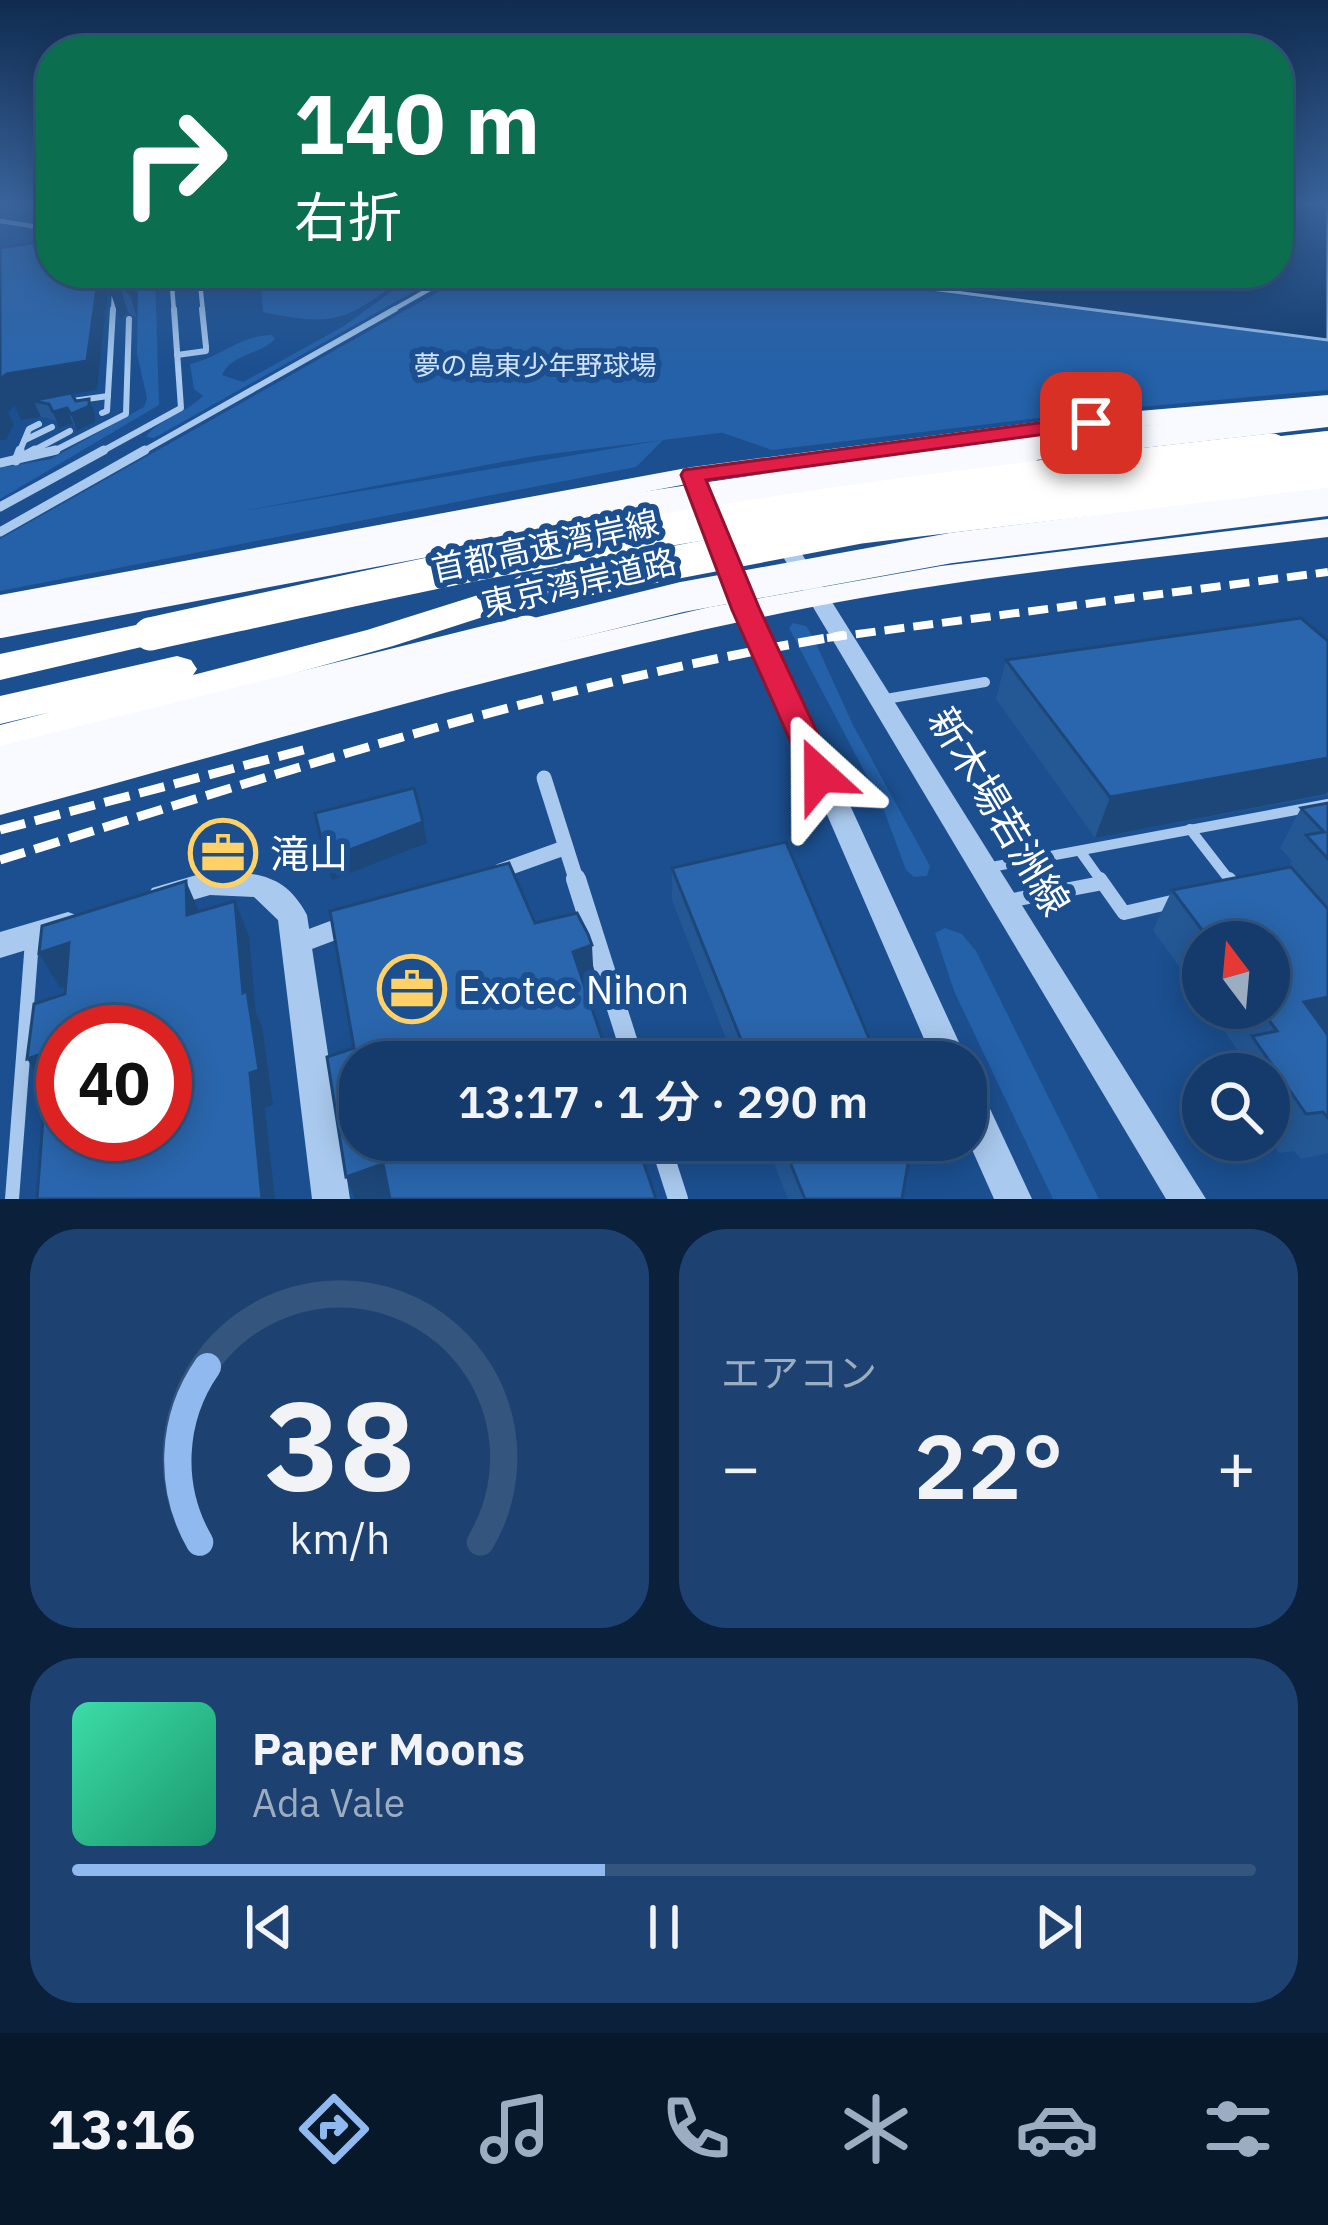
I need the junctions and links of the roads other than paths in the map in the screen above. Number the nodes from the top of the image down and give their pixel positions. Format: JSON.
{"nodes":[{"id":1,"x":172,"y":288,"type":"edge"},
{"id":2,"x":200,"y":288,"type":"edge"},
{"id":3,"x":431,"y":288,"type":"edge"},
{"id":4,"x":114,"y":295,"type":"edge"},
{"id":5,"x":129,"y":319,"type":"dead end"},
{"id":6,"x":177,"y":353,"type":"junction"},
{"id":7,"x":108,"y":396,"type":"junction"},
{"id":8,"x":1328,"y":402,"type":"edge"},
{"id":9,"x":85,"y":404,"type":"junction"},
{"id":10,"x":49,"y":405,"type":"edge"},
{"id":11,"x":71,"y":407,"type":"edge"},
{"id":12,"x":102,"y":413,"type":"dead end"},
{"id":13,"x":1328,"y":416,"type":"edge"},
{"id":14,"x":39,"y":424,"type":"dead end"},
{"id":15,"x":52,"y":427,"type":"edge"},
{"id":16,"x":70,"y":431,"type":"edge"},
{"id":17,"x":24,"y":441,"type":"junction"},
{"id":18,"x":1328,"y":444,"type":"edge"},
{"id":19,"x":16,"y":461,"type":"junction"},
{"id":20,"x":0,"y":464,"type":"edge"},
{"id":21,"x":740,"y":467,"type":"junction"},
{"id":22,"x":1328,"y":471,"type":"edge"},
{"id":23,"x":692,"y":475,"type":"junction"},
{"id":24,"x":566,"y":497,"type":"junction"},
{"id":25,"x":1328,"y":501,"type":"edge"},
{"id":26,"x":0,"y":507,"type":"edge"},
{"id":27,"x":1328,"y":528,"type":"edge"},
{"id":28,"x":0,"y":532,"type":"edge"},
{"id":29,"x":818,"y":596,"type":"junction"},
{"id":30,"x":0,"y":605,"type":"edge"},
{"id":31,"x":746,"y":610,"type":"junction"},
{"id":32,"x":0,"y":623,"type":"edge"},
{"id":33,"x":150,"y":634,"type":"junction"},
{"id":34,"x":0,"y":657,"type":"edge"},
{"id":35,"x":0,"y":667,"type":"edge"},
{"id":36,"x":486,"y":672,"type":"junction"},
{"id":37,"x":985,"y":682,"type":"dead end"},
{"id":38,"x":147,"y":688,"type":"junction"},
{"id":39,"x":880,"y":700,"type":"junction"},
{"id":40,"x":0,"y":710,"type":"edge"},
{"id":41,"x":0,"y":740,"type":"edge"},
{"id":42,"x":0,"y":766,"type":"edge"},
{"id":43,"x":544,"y":778,"type":"dead end"},
{"id":44,"x":0,"y":799,"type":"edge"},
{"id":45,"x":1328,"y":804,"type":"edge"},
{"id":46,"x":1190,"y":830,"type":"junction"},
{"id":47,"x":564,"y":848,"type":"junction"},
{"id":48,"x":1080,"y":850,"type":"junction"},
{"id":49,"x":981,"y":868,"type":"junction"},
{"id":50,"x":475,"y":880,"type":"edge"},
{"id":51,"x":1102,"y":883,"type":"junction"},
{"id":52,"x":1214,"y":893,"type":"edge"},
{"id":53,"x":1192,"y":898,"type":"edge"},
{"id":54,"x":1002,"y":903,"type":"junction"},
{"id":55,"x":363,"y":920,"type":"edge"},
{"id":56,"x":32,"y":935,"type":"junction"},
{"id":57,"x":296,"y":944,"type":"junction"},
{"id":58,"x":0,"y":945,"type":"edge"},
{"id":59,"x":627,"y":1041,"type":"edge"},
{"id":60,"x":941,"y":1041,"type":"edge"},
{"id":61,"x":987,"y":1141,"type":"edge"},
{"id":62,"x":666,"y":1161,"type":"edge"},
{"id":63,"x":12,"y":1199,"type":"edge"},
{"id":64,"x":332,"y":1199,"type":"edge"},
{"id":65,"x":678,"y":1199,"type":"edge"},
{"id":66,"x":1013,"y":1199,"type":"edge"},
{"id":67,"x":1187,"y":1199,"type":"edge"}],
"edges":[{"from":1,"to":6,"type":"lane"},
{"from":2,"to":6,"type":"lane"},
{"from":3,"to":28,"type":"lane"},
{"from":4,"to":7,"type":"lane"},
{"from":5,"to":19,"type":"lane"},
{"from":6,"to":26,"type":"lane"},
{"from":7,"to":9,"type":"lane"},
{"from":7,"to":12,"type":"lane"},
{"from":8,"to":21,"type":"highway"},
{"from":9,"to":10,"type":"lane"},
{"from":9,"to":11,"type":"lane"},
{"from":13,"to":32,"type":"highway","name":"東京湾岸道路","bridge":true},
{"from":14,"to":17,"type":"lane"},
{"from":15,"to":17,"type":"lane"},
{"from":16,"to":19,"type":"lane"},
{"from":17,"to":19,"type":"lane"},
{"from":18,"to":33,"type":"highway","name":"首都高速湾岸線","bridge":true},
{"from":19,"to":20,"type":"lane"},
{"from":21,"to":23,"type":"highway"},
{"from":21,"to":29,"type":"street","name":"新木場若洲線"},
{"from":22,"to":38,"type":"highway","name":"首都高速湾岸線","bridge":true},
{"from":23,"to":24,"type":"highway"},
{"from":23,"to":31,"type":"street"},
{"from":24,"to":30,"type":"highway"},
{"from":24,"to":36,"type":"highway"},
{"from":25,"to":42,"type":"highway","name":"東京湾岸道路","bridge":true},
{"from":27,"to":29,"type":"highway"},
{"from":29,"to":31,"type":"highway"},
{"from":29,"to":39,"type":"street","name":"新木場若洲線"},
{"from":31,"to":36,"type":"highway"},
{"from":31,"to":60,"type":"street"},
{"from":33,"to":34,"type":"highway"},
{"from":33,"to":35,"type":"highway","name":"首都高速湾岸線"},
{"from":36,"to":44,"type":"highway"},
{"from":37,"to":39,"type":"lane"},
{"from":38,"to":40,"type":"highway"},
{"from":38,"to":41,"type":"highway"},
{"from":39,"to":49,"type":"street","name":"新木場若洲線"},
{"from":43,"to":47,"type":"street"},
{"from":45,"to":46,"type":"lane"},
{"from":46,"to":48,"type":"lane"},
{"from":46,"to":52,"type":"lane"},
{"from":47,"to":50,"type":"street"},
{"from":47,"to":59,"type":"street"},
{"from":48,"to":49,"type":"lane"},
{"from":48,"to":51,"type":"lane"},
{"from":49,"to":54,"type":"street","name":"新木場若洲線"},
{"from":51,"to":53,"type":"lane"},
{"from":51,"to":54,"type":"lane"},
{"from":54,"to":67,"type":"street","name":"新木場若洲線"},
{"from":55,"to":57,"type":"street"},
{"from":56,"to":57,"type":"street"},
{"from":56,"to":58,"type":"street"},
{"from":56,"to":63,"type":"lane"},
{"from":57,"to":64,"type":"street"},
{"from":61,"to":66,"type":"street"},
{"from":62,"to":65,"type":"street"}]}
